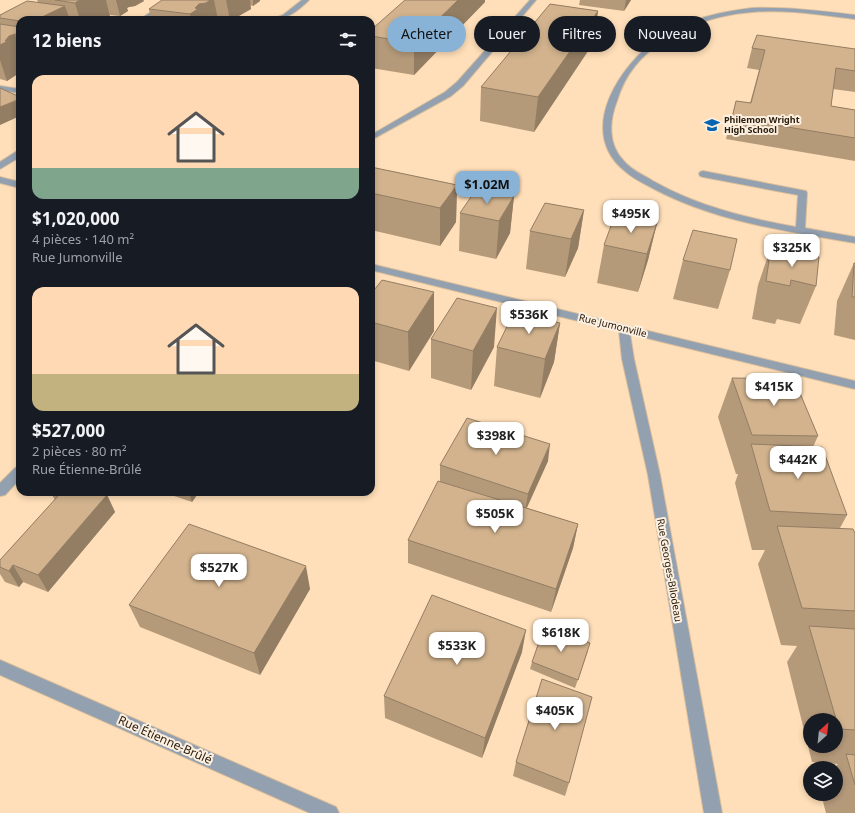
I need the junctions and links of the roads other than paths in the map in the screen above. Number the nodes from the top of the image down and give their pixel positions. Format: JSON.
{"nodes":[{"id":1,"x":173,"y":0,"type":"edge"},
{"id":2,"x":306,"y":0,"type":"edge"},
{"id":3,"x":533,"y":0,"type":"edge"},
{"id":4,"x":148,"y":16,"type":"edge"},
{"id":5,"x":285,"y":16,"type":"edge"},
{"id":6,"x":855,"y":17,"type":"edge"},
{"id":7,"x":0,"y":88,"type":"edge"},
{"id":8,"x":16,"y":90,"type":"edge"},
{"id":9,"x":375,"y":136,"type":"edge"},
{"id":10,"x":16,"y":156,"type":"edge"},
{"id":11,"x":0,"y":166,"type":"edge"},
{"id":12,"x":704,"y":174,"type":"dead end"},
{"id":13,"x":0,"y":180,"type":"edge"},
{"id":14,"x":16,"y":184,"type":"edge"},
{"id":15,"x":800,"y":230,"type":"junction"},
{"id":16,"x":855,"y":240,"type":"edge"},
{"id":17,"x":375,"y":268,"type":"edge"},
{"id":18,"x":624,"y":328,"type":"junction"},
{"id":19,"x":855,"y":385,"type":"edge"},
{"id":20,"x":16,"y":475,"type":"edge"},
{"id":21,"x":0,"y":491,"type":"edge"},
{"id":22,"x":0,"y":667,"type":"edge"},
{"id":23,"x":330,"y":813,"type":"edge"},
{"id":24,"x":712,"y":813,"type":"edge"}],
"edges":[{"from":1,"to":4,"type":"street"},
{"from":2,"to":5,"type":"street"},
{"from":3,"to":9,"type":"street"},
{"from":6,"to":15,"type":"street"},
{"from":7,"to":8,"type":"street"},
{"from":10,"to":11,"type":"street"},
{"from":12,"to":15,"type":"street"},
{"from":13,"to":14,"type":"street"},
{"from":15,"to":16,"type":"street"},
{"from":17,"to":18,"type":"street","name":"Rue Jumonville"},
{"from":18,"to":19,"type":"street","name":"Rue Jumonville"},
{"from":18,"to":24,"type":"street","name":"Rue Georges-Bilodeau"},
{"from":20,"to":21,"type":"street"},
{"from":22,"to":23,"type":"street","name":"Rue Étienne-Brûlé"}]}
